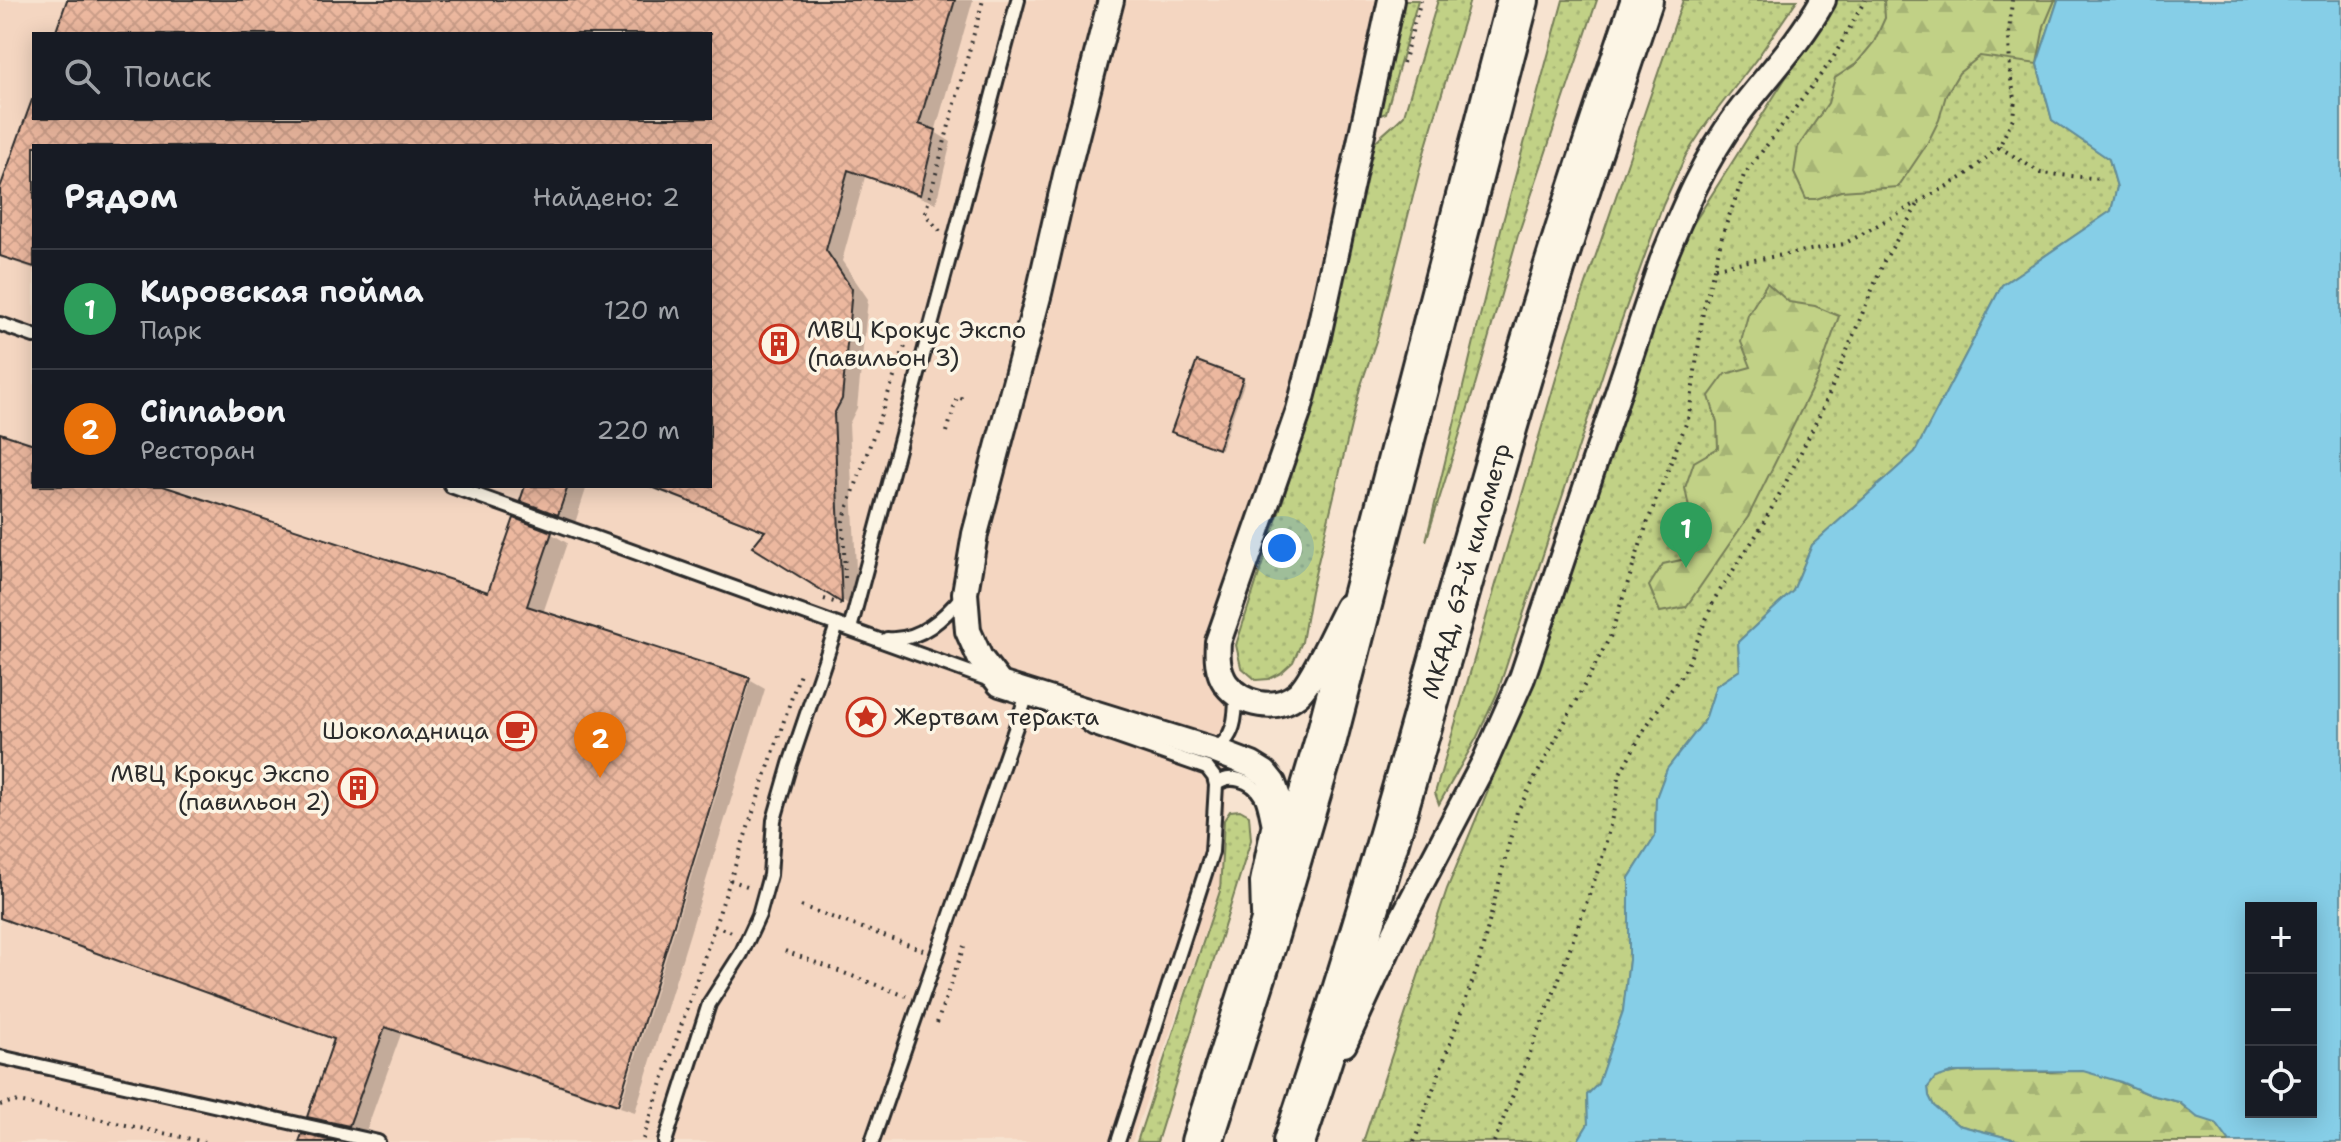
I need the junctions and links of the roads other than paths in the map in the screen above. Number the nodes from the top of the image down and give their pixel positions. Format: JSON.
{"nodes":[{"id":1,"x":1018,"y":0,"type":"edge"},
{"id":2,"x":1111,"y":0,"type":"edge"},
{"id":3,"x":1391,"y":0,"type":"edge"},
{"id":4,"x":1518,"y":0,"type":"edge"},
{"id":5,"x":1642,"y":0,"type":"edge"},
{"id":6,"x":1823,"y":0,"type":"edge"},
{"id":7,"x":0,"y":324,"type":"edge"},
{"id":8,"x":32,"y":335,"type":"edge"},
{"id":9,"x":457,"y":488,"type":"edge"},
{"id":10,"x":1372,"y":559,"type":"junction"},
{"id":11,"x":965,"y":593,"type":"junction"},
{"id":12,"x":837,"y":625,"type":"junction"},
{"id":13,"x":850,"y":629,"type":"junction"},
{"id":14,"x":872,"y":637,"type":"junction"},
{"id":15,"x":1000,"y":684,"type":"junction"},
{"id":16,"x":1028,"y":692,"type":"junction"},
{"id":17,"x":1236,"y":694,"type":"junction"},
{"id":18,"x":1059,"y":700,"type":"junction"},
{"id":19,"x":1213,"y":750,"type":"junction"},
{"id":20,"x":1216,"y":785,"type":"junction"},
{"id":21,"x":1272,"y":837,"type":"junction"},
{"id":22,"x":1265,"y":945,"type":"junction"},
{"id":23,"x":0,"y":1057,"type":"edge"},
{"id":24,"x":378,"y":1142,"type":"edge"},
{"id":25,"x":665,"y":1142,"type":"edge"},
{"id":26,"x":872,"y":1142,"type":"edge"},
{"id":27,"x":1118,"y":1142,"type":"edge"},
{"id":28,"x":1202,"y":1142,"type":"edge"},
{"id":29,"x":1294,"y":1142,"type":"edge"},
{"id":30,"x":1302,"y":1142,"type":"edge"}],
"edges":[{"from":1,"to":13,"type":"lane"},
{"from":2,"to":11,"type":"street"},
{"from":3,"to":17,"type":"street"},
{"from":4,"to":10,"type":"highway"},
{"from":5,"to":29,"type":"highway","name":"МКАД, 67-й километр"},
{"from":6,"to":30,"type":"street"},
{"from":7,"to":8,"type":"lane"},
{"from":9,"to":12,"type":"lane"},
{"from":10,"to":17,"type":"street"},
{"from":10,"to":22,"type":"highway"},
{"from":11,"to":14,"type":"lane"},
{"from":11,"to":15,"type":"street"},
{"from":12,"to":13,"type":"lane"},
{"from":12,"to":25,"type":"lane"},
{"from":13,"to":14,"type":"lane"},
{"from":14,"to":15,"type":"lane"},
{"from":15,"to":16,"type":"street"},
{"from":16,"to":18,"type":"street"},
{"from":16,"to":26,"type":"lane"},
{"from":17,"to":19,"type":"lane"},
{"from":18,"to":19,"type":"street"},
{"from":18,"to":20,"type":"lane"},
{"from":19,"to":21,"type":"street"},
{"from":20,"to":21,"type":"lane"},
{"from":20,"to":27,"type":"lane"},
{"from":21,"to":22,"type":"street"},
{"from":22,"to":28,"type":"highway"},
{"from":23,"to":24,"type":"lane"}]}
